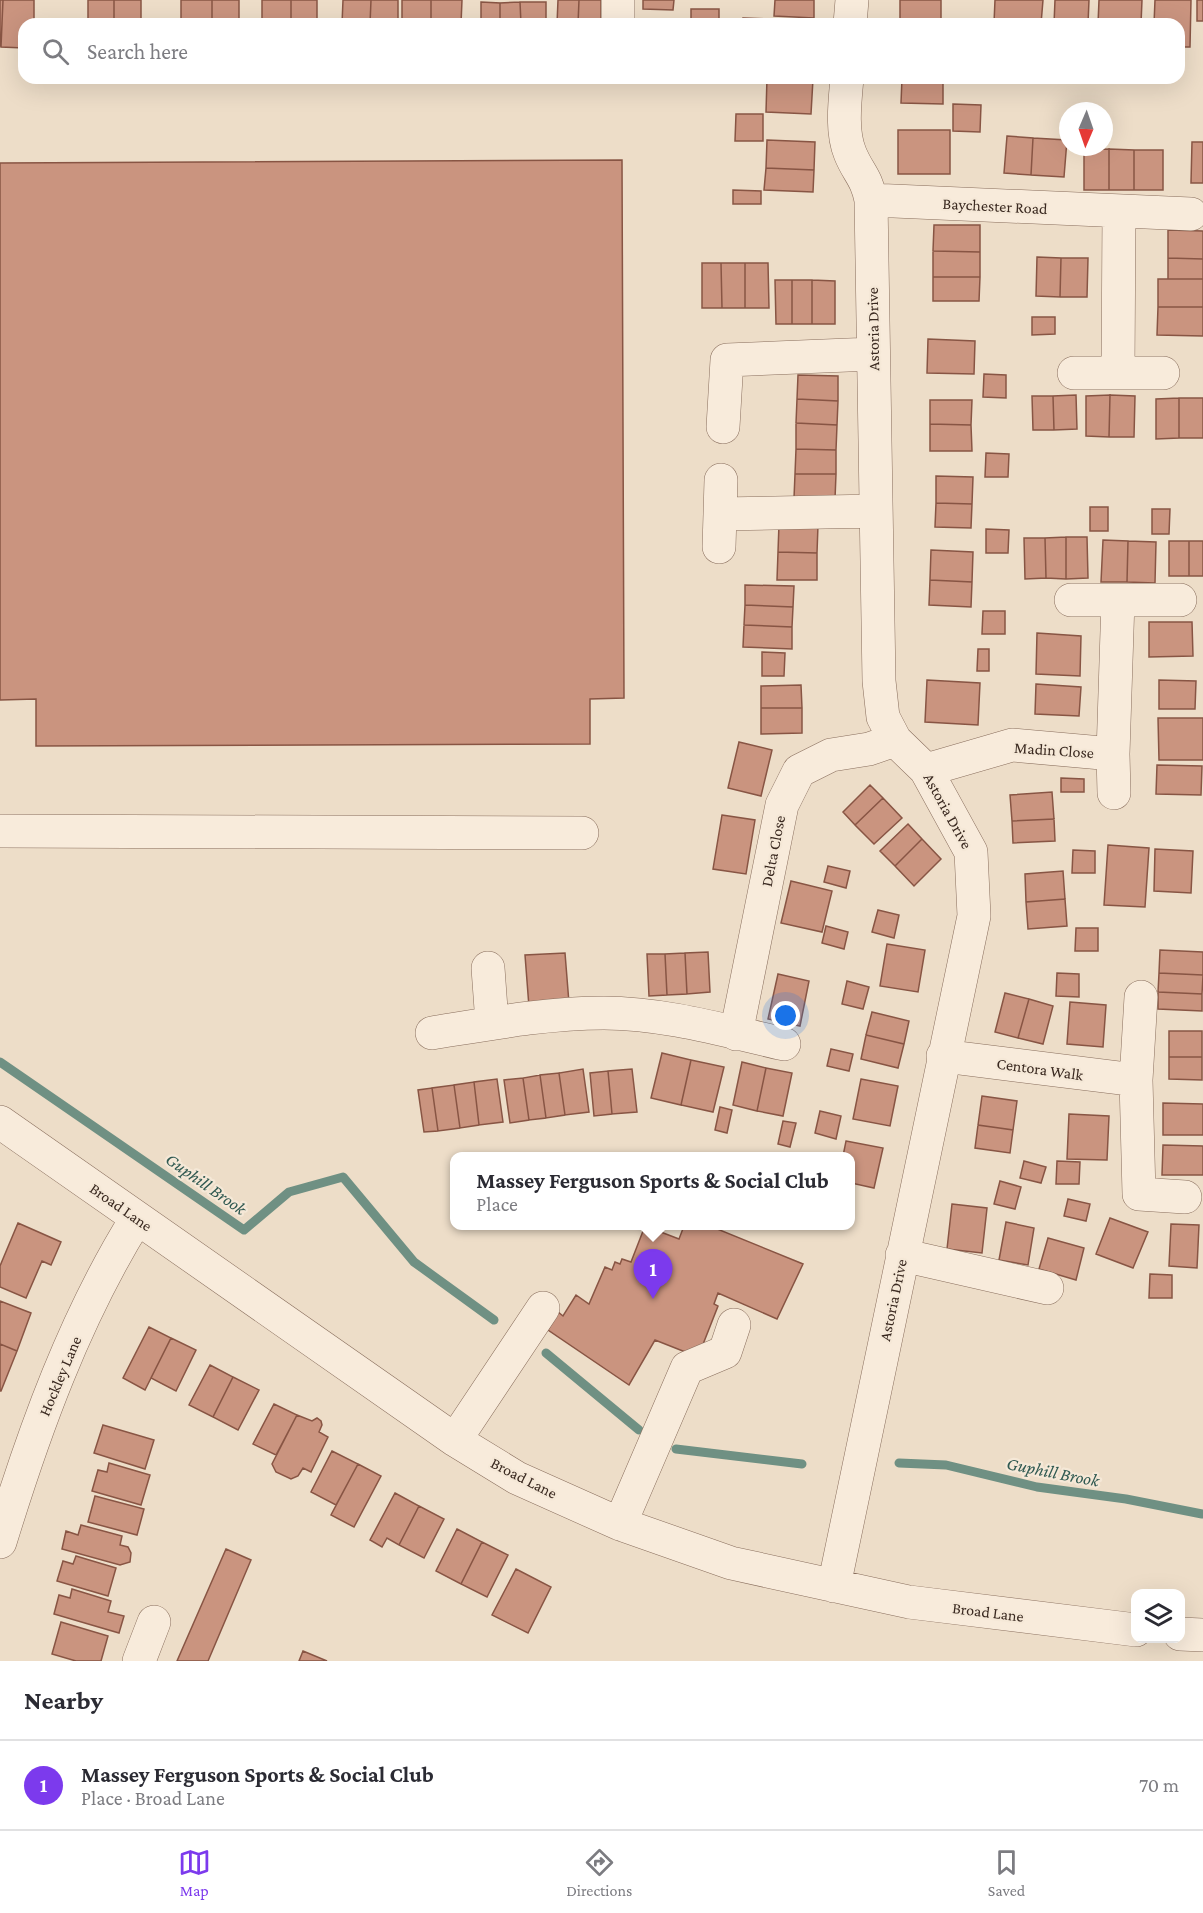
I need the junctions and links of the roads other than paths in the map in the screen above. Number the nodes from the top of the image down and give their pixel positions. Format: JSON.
{"nodes":[{"id":1,"x":618,"y":0,"type":"edge"},
{"id":2,"x":852,"y":0,"type":"edge"},
{"id":3,"x":618,"y":18,"type":"edge"},
{"id":4,"x":850,"y":18,"type":"edge"},
{"id":5,"x":846,"y":84,"type":"edge"},
{"id":6,"x":871,"y":200,"type":"junction"},
{"id":7,"x":1119,"y":212,"type":"junction"},
{"id":8,"x":1191,"y":213,"type":"dead end"},
{"id":9,"x":873,"y":354,"type":"junction"},
{"id":10,"x":1074,"y":373,"type":"dead end"},
{"id":11,"x":1118,"y":373,"type":"junction"},
{"id":12,"x":1163,"y":373,"type":"dead end"},
{"id":13,"x":723,"y":427,"type":"dead end"},
{"id":14,"x":721,"y":480,"type":"dead end"},
{"id":15,"x":876,"y":511,"type":"junction"},
{"id":16,"x":720,"y":514,"type":"junction"},
{"id":17,"x":719,"y":548,"type":"dead end"},
{"id":18,"x":1071,"y":600,"type":"dead end"},
{"id":19,"x":1118,"y":600,"type":"junction"},
{"id":20,"x":1180,"y":600,"type":"dead end"},
{"id":21,"x":895,"y":740,"type":"junction"},
{"id":22,"x":1113,"y":754,"type":"junction"},
{"id":23,"x":926,"y":770,"type":"junction"},
{"id":24,"x":1114,"y":793,"type":"dead end"},
{"id":25,"x":0,"y":831,"type":"edge"},
{"id":26,"x":582,"y":833,"type":"dead end"},
{"id":27,"x":488,"y":968,"type":"dead end"},
{"id":28,"x":1141,"y":997,"type":"dead end"},
{"id":29,"x":492,"y":1023,"type":"junction"},
{"id":30,"x":432,"y":1033,"type":"dead end"},
{"id":31,"x":736,"y":1034,"type":"junction"},
{"id":32,"x":784,"y":1044,"type":"dead end"},
{"id":33,"x":943,"y":1056,"type":"junction"},
{"id":34,"x":1136,"y":1080,"type":"junction"},
{"id":35,"x":0,"y":1122,"type":"edge"},
{"id":36,"x":1185,"y":1197,"type":"dead end"},
{"id":37,"x":137,"y":1218,"type":"junction"},
{"id":38,"x":902,"y":1255,"type":"junction"},
{"id":39,"x":1047,"y":1288,"type":"dead end"},
{"id":40,"x":543,"y":1308,"type":"dead end"},
{"id":41,"x":734,"y":1325,"type":"dead end"},
{"id":42,"x":455,"y":1440,"type":"junction"},
{"id":43,"x":620,"y":1524,"type":"junction"},
{"id":44,"x":0,"y":1542,"type":"edge"},
{"id":45,"x":834,"y":1586,"type":"junction"},
{"id":46,"x":154,"y":1622,"type":"dead end"},
{"id":47,"x":1131,"y":1629,"type":"edge"},
{"id":48,"x":1185,"y":1634,"type":"edge"},
{"id":49,"x":1203,"y":1635,"type":"edge"},
{"id":50,"x":139,"y":1661,"type":"edge"}],
"edges":[{"from":1,"to":3,"type":"street"},
{"from":2,"to":4,"type":"street"},
{"from":5,"to":6,"type":"street","name":"Astoria Drive"},
{"from":6,"to":7,"type":"street","name":"Baychester Road"},
{"from":6,"to":9,"type":"street","name":"Astoria Drive"},
{"from":7,"to":8,"type":"street","name":"Baychester Road"},
{"from":7,"to":11,"type":"street"},
{"from":9,"to":13,"type":"street"},
{"from":9,"to":15,"type":"street","name":"Astoria Drive"},
{"from":10,"to":11,"type":"street"},
{"from":11,"to":12,"type":"street"},
{"from":14,"to":16,"type":"street"},
{"from":15,"to":16,"type":"street"},
{"from":15,"to":21,"type":"street","name":"Astoria Drive"},
{"from":16,"to":17,"type":"street"},
{"from":18,"to":19,"type":"street"},
{"from":19,"to":20,"type":"street"},
{"from":19,"to":22,"type":"street","name":"Madin Close"},
{"from":21,"to":23,"type":"street","name":"Astoria Drive"},
{"from":21,"to":31,"type":"street","name":"Delta Close"},
{"from":22,"to":23,"type":"street","name":"Madin Close"},
{"from":22,"to":24,"type":"street","name":"Madin Close"},
{"from":23,"to":33,"type":"street","name":"Astoria Drive"},
{"from":25,"to":26,"type":"street"},
{"from":27,"to":29,"type":"street"},
{"from":28,"to":34,"type":"street"},
{"from":29,"to":30,"type":"street"},
{"from":29,"to":31,"type":"street"},
{"from":31,"to":32,"type":"street"},
{"from":33,"to":34,"type":"street","name":"Centora Walk"},
{"from":33,"to":38,"type":"street","name":"Astoria Drive"},
{"from":34,"to":36,"type":"street"},
{"from":35,"to":37,"type":"street","name":"Broad Lane"},
{"from":37,"to":42,"type":"street","name":"Broad Lane"},
{"from":37,"to":44,"type":"street","name":"Hockley Lane"},
{"from":38,"to":39,"type":"street"},
{"from":38,"to":45,"type":"street","name":"Astoria Drive"},
{"from":40,"to":42,"type":"street"},
{"from":41,"to":43,"type":"street"},
{"from":42,"to":43,"type":"street","name":"Broad Lane"},
{"from":43,"to":45,"type":"street","name":"Broad Lane"},
{"from":45,"to":47,"type":"street","name":"Broad Lane"},
{"from":46,"to":50,"type":"street"},
{"from":48,"to":49,"type":"street"}]}
